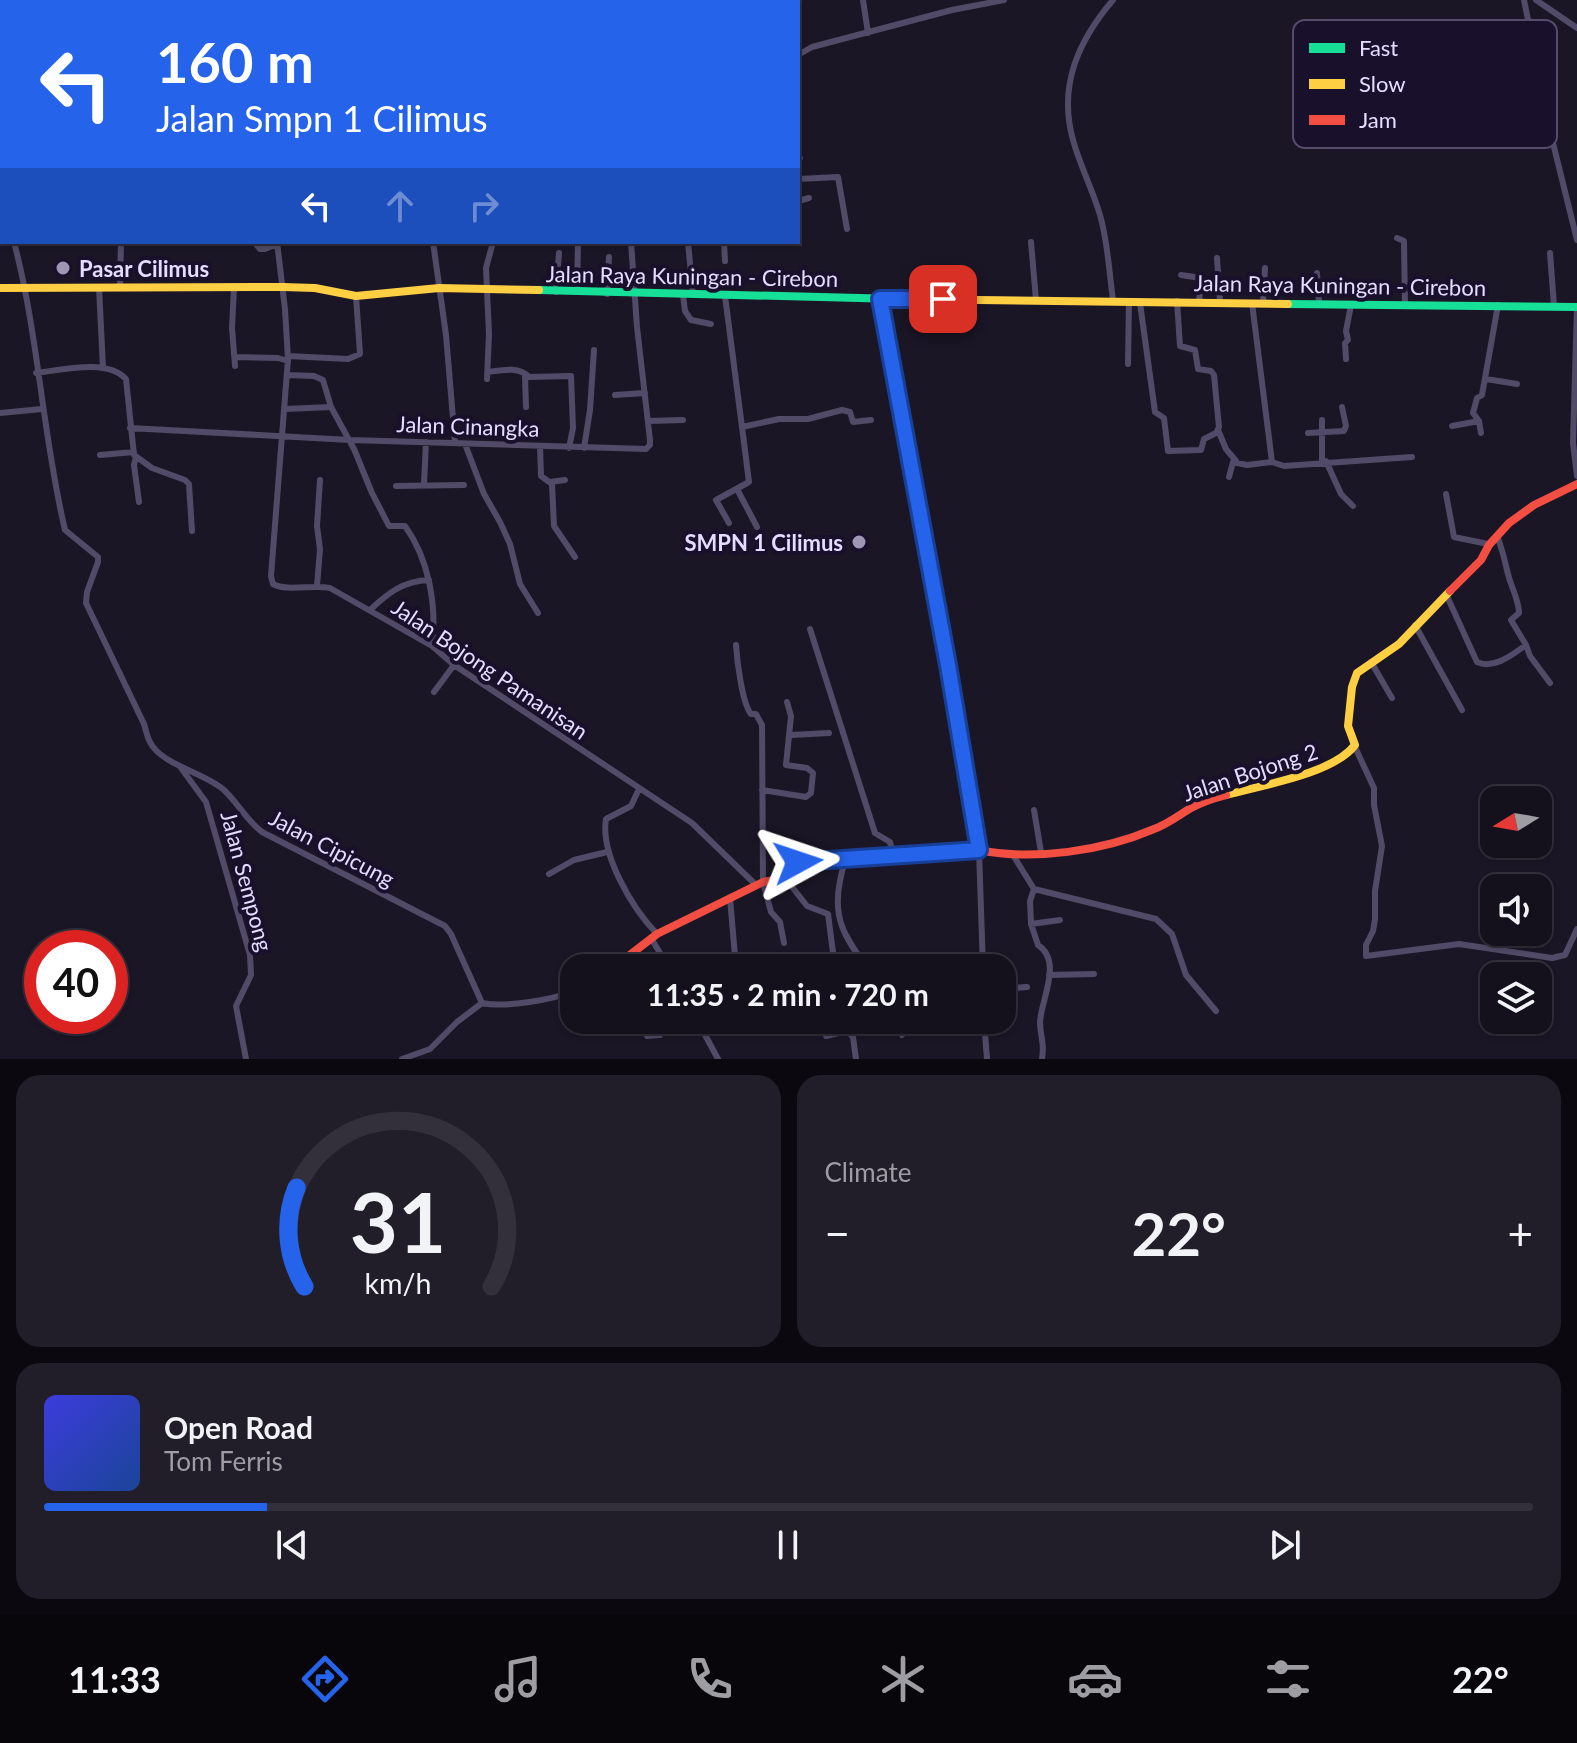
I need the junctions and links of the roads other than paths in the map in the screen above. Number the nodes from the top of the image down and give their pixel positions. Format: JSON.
{"nodes":[{"id":1,"x":863,"y":0,"type":"edge"},
{"id":2,"x":1004,"y":0,"type":"edge"},
{"id":3,"x":1113,"y":0,"type":"edge"},
{"id":4,"x":1524,"y":0,"type":"edge"},
{"id":5,"x":1536,"y":0,"type":"edge"},
{"id":6,"x":1528,"y":20,"type":"edge"},
{"id":7,"x":1577,"y":28,"type":"edge"},
{"id":8,"x":868,"y":33,"type":"junction"},
{"id":9,"x":800,"y":54,"type":"edge"},
{"id":10,"x":1554,"y":148,"type":"edge"},
{"id":11,"x":800,"y":179,"type":"edge"},
{"id":12,"x":809,"y":198,"type":"dead end"},
{"id":13,"x":800,"y":200,"type":"edge"},
{"id":14,"x":847,"y":229,"type":"dead end"},
{"id":15,"x":1397,"y":238,"type":"dead end"},
{"id":16,"x":1577,"y":240,"type":"edge"},
{"id":17,"x":1031,"y":242,"type":"dead end"},
{"id":18,"x":15,"y":244,"type":"edge"},
{"id":19,"x":121,"y":244,"type":"edge"},
{"id":20,"x":256,"y":244,"type":"edge"},
{"id":21,"x":275,"y":244,"type":"edge"},
{"id":22,"x":277,"y":244,"type":"edge"},
{"id":23,"x":433,"y":244,"type":"edge"},
{"id":24,"x":492,"y":244,"type":"edge"},
{"id":25,"x":578,"y":244,"type":"edge"},
{"id":26,"x":631,"y":244,"type":"edge"},
{"id":27,"x":688,"y":244,"type":"edge"},
{"id":28,"x":724,"y":244,"type":"edge"},
{"id":29,"x":559,"y":253,"type":"dead end"},
{"id":30,"x":1550,"y":253,"type":"dead end"},
{"id":31,"x":609,"y":257,"type":"dead end"},
{"id":32,"x":1217,"y":258,"type":"dead end"},
{"id":33,"x":725,"y":261,"type":"dead end"},
{"id":34,"x":1265,"y":268,"type":"dead end"},
{"id":35,"x":1317,"y":273,"type":"dead end"},
{"id":36,"x":1181,"y":275,"type":"dead end"},
{"id":37,"x":99,"y":287,"type":"junction"},
{"id":38,"x":120,"y":287,"type":"junction"},
{"id":39,"x":234,"y":287,"type":"junction"},
{"id":40,"x":283,"y":287,"type":"junction"},
{"id":41,"x":0,"y":288,"type":"edge"},
{"id":42,"x":26,"y":288,"type":"junction"},
{"id":43,"x":439,"y":288,"type":"junction"},
{"id":44,"x":485,"y":289,"type":"junction"},
{"id":45,"x":556,"y":292,"type":"junction"},
{"id":46,"x":577,"y":292,"type":"junction"},
{"id":47,"x":607,"y":294,"type":"junction"},
{"id":48,"x":636,"y":294,"type":"junction"},
{"id":49,"x":688,"y":295,"type":"junction"},
{"id":50,"x":724,"y":295,"type":"junction"},
{"id":51,"x":356,"y":296,"type":"junction"},
{"id":52,"x":880,"y":299,"type":"junction"},
{"id":53,"x":1036,"y":300,"type":"junction"},
{"id":54,"x":1113,"y":300,"type":"junction"},
{"id":55,"x":1129,"y":301,"type":"junction"},
{"id":56,"x":1140,"y":301,"type":"junction"},
{"id":57,"x":1177,"y":301,"type":"junction"},
{"id":58,"x":1220,"y":301,"type":"junction"},
{"id":59,"x":1199,"y":302,"type":"junction"},
{"id":60,"x":1263,"y":302,"type":"junction"},
{"id":61,"x":1319,"y":302,"type":"junction"},
{"id":62,"x":1252,"y":303,"type":"junction"},
{"id":63,"x":1351,"y":303,"type":"junction"},
{"id":64,"x":1405,"y":304,"type":"junction"},
{"id":65,"x":1498,"y":305,"type":"junction"},
{"id":66,"x":1554,"y":306,"type":"junction"},
{"id":67,"x":1577,"y":307,"type":"edge"},
{"id":68,"x":711,"y":324,"type":"dead end"},
{"id":69,"x":594,"y":350,"type":"dead end"},
{"id":70,"x":235,"y":357,"type":"junction"},
{"id":71,"x":288,"y":359,"type":"junction"},
{"id":72,"x":1346,"y":359,"type":"dead end"},
{"id":73,"x":1128,"y":364,"type":"dead end"},
{"id":74,"x":235,"y":366,"type":"dead end"},
{"id":75,"x":103,"y":368,"type":"junction"},
{"id":76,"x":525,"y":371,"type":"junction"},
{"id":77,"x":36,"y":373,"type":"junction"},
{"id":78,"x":287,"y":375,"type":"junction"},
{"id":79,"x":1486,"y":379,"type":"junction"},
{"id":80,"x":1517,"y":384,"type":"dead end"},
{"id":81,"x":645,"y":393,"type":"junction"},
{"id":82,"x":615,"y":395,"type":"dead end"},
{"id":83,"x":331,"y":407,"type":"junction"},
{"id":84,"x":526,"y":407,"type":"dead end"},
{"id":85,"x":1342,"y":407,"type":"dead end"},
{"id":86,"x":42,"y":409,"type":"junction"},
{"id":87,"x":285,"y":409,"type":"junction"},
{"id":88,"x":0,"y":413,"type":"edge"},
{"id":89,"x":683,"y":420,"type":"dead end"},
{"id":90,"x":871,"y":420,"type":"dead end"},
{"id":91,"x":1322,"y":420,"type":"dead end"},
{"id":92,"x":648,"y":421,"type":"junction"},
{"id":93,"x":1479,"y":421,"type":"junction"},
{"id":94,"x":1452,"y":426,"type":"dead end"},
{"id":95,"x":742,"y":427,"type":"junction"},
{"id":96,"x":130,"y":428,"type":"junction"},
{"id":97,"x":1218,"y":430,"type":"junction"},
{"id":98,"x":1308,"y":433,"type":"dead end"},
{"id":99,"x":1323,"y":433,"type":"junction"},
{"id":100,"x":1481,"y":433,"type":"dead end"},
{"id":101,"x":282,"y":435,"type":"junction"},
{"id":102,"x":350,"y":440,"type":"junction"},
{"id":103,"x":426,"y":442,"type":"junction"},
{"id":104,"x":455,"y":442,"type":"junction"},
{"id":105,"x":465,"y":444,"type":"junction"},
{"id":106,"x":540,"y":446,"type":"junction"},
{"id":107,"x":569,"y":448,"type":"junction"},
{"id":108,"x":584,"y":448,"type":"junction"},
{"id":109,"x":100,"y":455,"type":"dead end"},
{"id":110,"x":135,"y":455,"type":"junction"},
{"id":111,"x":1412,"y":457,"type":"dead end"},
{"id":112,"x":1236,"y":461,"type":"junction"},
{"id":113,"x":1324,"y":461,"type":"junction"},
{"id":114,"x":1272,"y":462,"type":"junction"},
{"id":115,"x":1577,"y":476,"type":"edge"},
{"id":116,"x":1229,"y":477,"type":"dead end"},
{"id":117,"x":320,"y":480,"type":"dead end"},
{"id":118,"x":565,"y":480,"type":"dead end"},
{"id":119,"x":550,"y":482,"type":"junction"},
{"id":120,"x":424,"y":484,"type":"junction"},
{"id":121,"x":1577,"y":484,"type":"edge"},
{"id":122,"x":464,"y":485,"type":"dead end"},
{"id":123,"x":396,"y":486,"type":"dead end"},
{"id":124,"x":737,"y":489,"type":"junction"},
{"id":125,"x":1446,"y":494,"type":"dead end"},
{"id":126,"x":139,"y":502,"type":"dead end"},
{"id":127,"x":1353,"y":506,"type":"dead end"},
{"id":128,"x":729,"y":523,"type":"dead end"},
{"id":129,"x":757,"y":527,"type":"dead end"},
{"id":130,"x":192,"y":531,"type":"dead end"},
{"id":131,"x":1497,"y":535,"type":"junction"},
{"id":132,"x":1488,"y":544,"type":"junction"},
{"id":133,"x":575,"y":557,"type":"dead end"},
{"id":134,"x":429,"y":580,"type":"junction"},
{"id":135,"x":317,"y":586,"type":"junction"},
{"id":136,"x":1446,"y":594,"type":"junction"},
{"id":137,"x":370,"y":610,"type":"junction"},
{"id":138,"x":538,"y":613,"type":"dead end"},
{"id":139,"x":1415,"y":625,"type":"junction"},
{"id":140,"x":810,"y":629,"type":"dead end"},
{"id":141,"x":736,"y":645,"type":"dead end"},
{"id":142,"x":1526,"y":645,"type":"junction"},
{"id":143,"x":432,"y":646,"type":"junction"},
{"id":144,"x":1371,"y":662,"type":"junction"},
{"id":145,"x":454,"y":665,"type":"junction"},
{"id":146,"x":1550,"y":683,"type":"dead end"},
{"id":147,"x":434,"y":692,"type":"dead end"},
{"id":148,"x":1392,"y":698,"type":"dead end"},
{"id":149,"x":787,"y":702,"type":"dead end"},
{"id":150,"x":1462,"y":710,"type":"dead end"},
{"id":151,"x":829,"y":733,"type":"dead end"},
{"id":152,"x":791,"y":735,"type":"junction"},
{"id":153,"x":1355,"y":747,"type":"junction"},
{"id":154,"x":182,"y":769,"type":"junction"},
{"id":155,"x":639,"y":789,"type":"junction"},
{"id":156,"x":762,"y":790,"type":"junction"},
{"id":157,"x":1034,"y":810,"type":"dead end"},
{"id":158,"x":979,"y":850,"type":"junction"},
{"id":159,"x":607,"y":852,"type":"junction"},
{"id":160,"x":1041,"y":852,"type":"junction"},
{"id":161,"x":893,"y":854,"type":"junction"},
{"id":162,"x":1013,"y":855,"type":"junction"},
{"id":163,"x":849,"y":857,"type":"junction"},
{"id":164,"x":549,"y":874,"type":"dead end"},
{"id":165,"x":785,"y":878,"type":"junction"},
{"id":166,"x":759,"y":884,"type":"junction"},
{"id":167,"x":1034,"y":889,"type":"junction"},
{"id":168,"x":730,"y":898,"type":"junction"},
{"id":169,"x":1060,"y":920,"type":"dead end"},
{"id":170,"x":1031,"y":924,"type":"junction"},
{"id":171,"x":1577,"y":929,"type":"edge"},
{"id":172,"x":654,"y":936,"type":"junction"},
{"id":173,"x":784,"y":943,"type":"dead end"},
{"id":174,"x":634,"y":953,"type":"edge"},
{"id":175,"x":662,"y":954,"type":"edge"},
{"id":176,"x":735,"y":954,"type":"edge"},
{"id":177,"x":833,"y":954,"type":"edge"},
{"id":178,"x":858,"y":954,"type":"edge"},
{"id":179,"x":983,"y":954,"type":"edge"},
{"id":180,"x":1094,"y":974,"type":"dead end"},
{"id":181,"x":1049,"y":975,"type":"junction"},
{"id":182,"x":1027,"y":987,"type":"dead end"},
{"id":183,"x":1016,"y":988,"type":"edge"},
{"id":184,"x":560,"y":996,"type":"edge"},
{"id":185,"x":482,"y":1003,"type":"junction"},
{"id":186,"x":1216,"y":1011,"type":"dead end"},
{"id":187,"x":646,"y":1034,"type":"edge"},
{"id":188,"x":705,"y":1034,"type":"edge"},
{"id":189,"x":838,"y":1034,"type":"edge"},
{"id":190,"x":850,"y":1034,"type":"edge"},
{"id":191,"x":985,"y":1034,"type":"edge"},
{"id":192,"x":660,"y":1035,"type":"dead end"},
{"id":193,"x":826,"y":1036,"type":"dead end"},
{"id":194,"x":246,"y":1059,"type":"edge"},
{"id":195,"x":402,"y":1059,"type":"edge"},
{"id":196,"x":718,"y":1059,"type":"edge"},
{"id":197,"x":856,"y":1059,"type":"edge"},
{"id":198,"x":987,"y":1059,"type":"edge"},
{"id":199,"x":1042,"y":1059,"type":"edge"}],
"edges":[{"from":1,"to":8,"type":"street"},
{"from":2,"to":8,"type":"street"},
{"from":3,"to":54,"type":"street"},
{"from":4,"to":6,"type":"street"},
{"from":5,"to":7,"type":"street"},
{"from":8,"to":9,"type":"street"},
{"from":10,"to":16,"type":"street"},
{"from":11,"to":14,"type":"street"},
{"from":12,"to":13,"type":"street"},
{"from":15,"to":64,"type":"street"},
{"from":17,"to":53,"type":"street"},
{"from":18,"to":42,"type":"street"},
{"from":19,"to":38,"type":"street"},
{"from":20,"to":21,"type":"street"},
{"from":22,"to":40,"type":"street","name":"Jalan Bojong Pamanisan"},
{"from":23,"to":43,"type":"street"},
{"from":24,"to":44,"type":"street"},
{"from":25,"to":46,"type":"street"},
{"from":26,"to":48,"type":"street"},
{"from":27,"to":49,"type":"street"},
{"from":28,"to":33,"type":"street"},
{"from":29,"to":45,"type":"street"},
{"from":30,"to":66,"type":"street"},
{"from":31,"to":47,"type":"street"},
{"from":32,"to":58,"type":"street"},
{"from":34,"to":60,"type":"street"},
{"from":35,"to":61,"type":"street"},
{"from":36,"to":59,"type":"street"},
{"from":37,"to":38,"type":"main road","name":"Jalan Raya Kuningan - Cirebon"},
{"from":37,"to":42,"type":"main road","name":"Jalan Raya Kuningan - Cirebon"},
{"from":37,"to":75,"type":"street"},
{"from":38,"to":39,"type":"main road","name":"Jalan Raya Kuningan - Cirebon"},
{"from":39,"to":40,"type":"main road","name":"Jalan Raya Kuningan - Cirebon"},
{"from":39,"to":70,"type":"street"},
{"from":40,"to":51,"type":"main road","name":"Jalan Raya Kuningan - Cirebon"},
{"from":40,"to":71,"type":"street","name":"Jalan Bojong Pamanisan"},
{"from":41,"to":42,"type":"main road","name":"Jalan Raya Kuningan - Cirebon"},
{"from":42,"to":77,"type":"street"},
{"from":43,"to":44,"type":"main road","name":"Jalan Raya Kuningan - Cirebon"},
{"from":43,"to":51,"type":"main road","name":"Jalan Raya Kuningan - Cirebon"},
{"from":43,"to":104,"type":"street"},
{"from":44,"to":45,"type":"main road","name":"Jalan Raya Kuningan - Cirebon"},
{"from":44,"to":76,"type":"street"},
{"from":45,"to":46,"type":"main road","name":"Jalan Raya Kuningan - Cirebon"},
{"from":46,"to":47,"type":"main road","name":"Jalan Raya Kuningan - Cirebon"},
{"from":47,"to":48,"type":"main road","name":"Jalan Raya Kuningan - Cirebon"},
{"from":48,"to":49,"type":"main road","name":"Jalan Raya Kuningan - Cirebon"},
{"from":48,"to":81,"type":"street"},
{"from":49,"to":50,"type":"main road","name":"Jalan Raya Kuningan - Cirebon"},
{"from":49,"to":68,"type":"street"},
{"from":50,"to":52,"type":"main road","name":"Jalan Raya Kuningan - Cirebon"},
{"from":50,"to":95,"type":"street"},
{"from":51,"to":71,"type":"street"},
{"from":52,"to":53,"type":"main road","name":"Jalan Raya Kuningan - Cirebon"},
{"from":52,"to":158,"type":"street"},
{"from":53,"to":54,"type":"main road","name":"Jalan Raya Kuningan - Cirebon"},
{"from":54,"to":55,"type":"main road","name":"Jalan Raya Kuningan - Cirebon"},
{"from":55,"to":56,"type":"main road","name":"Jalan Raya Kuningan - Cirebon"},
{"from":55,"to":73,"type":"street"},
{"from":56,"to":57,"type":"main road","name":"Jalan Raya Kuningan - Cirebon"},
{"from":56,"to":97,"type":"street"},
{"from":57,"to":59,"type":"main road","name":"Jalan Raya Kuningan - Cirebon"},
{"from":57,"to":97,"type":"street"},
{"from":58,"to":59,"type":"main road","name":"Jalan Raya Kuningan - Cirebon"},
{"from":58,"to":62,"type":"main road","name":"Jalan Raya Kuningan - Cirebon"},
{"from":60,"to":61,"type":"main road","name":"Jalan Raya Kuningan - Cirebon"},
{"from":60,"to":62,"type":"main road","name":"Jalan Raya Kuningan - Cirebon"},
{"from":61,"to":63,"type":"main road","name":"Jalan Raya Kuningan - Cirebon"},
{"from":62,"to":114,"type":"street"},
{"from":63,"to":64,"type":"main road","name":"Jalan Raya Kuningan - Cirebon"},
{"from":63,"to":72,"type":"street"},
{"from":64,"to":65,"type":"main road","name":"Jalan Raya Kuningan - Cirebon"},
{"from":65,"to":66,"type":"main road","name":"Jalan Raya Kuningan - Cirebon"},
{"from":65,"to":79,"type":"street"},
{"from":66,"to":67,"type":"main road","name":"Jalan Raya Kuningan - Cirebon"},
{"from":67,"to":115,"type":"street"},
{"from":69,"to":108,"type":"street"},
{"from":70,"to":71,"type":"street"},
{"from":70,"to":74,"type":"street"},
{"from":71,"to":78,"type":"street","name":"Jalan Bojong Pamanisan"},
{"from":75,"to":77,"type":"street"},
{"from":75,"to":96,"type":"street"},
{"from":76,"to":84,"type":"street"},
{"from":76,"to":107,"type":"street"},
{"from":77,"to":86,"type":"street"},
{"from":78,"to":83,"type":"street"},
{"from":78,"to":87,"type":"street","name":"Jalan Bojong Pamanisan"},
{"from":79,"to":80,"type":"street"},
{"from":79,"to":93,"type":"street"},
{"from":81,"to":82,"type":"street"},
{"from":81,"to":92,"type":"street"},
{"from":83,"to":87,"type":"street"},
{"from":83,"to":102,"type":"street"},
{"from":85,"to":99,"type":"street"},
{"from":86,"to":88,"type":"street"},
{"from":86,"to":154,"type":"street","name":"Jalan Cipicung"},
{"from":87,"to":101,"type":"street","name":"Jalan Bojong Pamanisan"},
{"from":89,"to":92,"type":"street"},
{"from":90,"to":95,"type":"street"},
{"from":91,"to":99,"type":"street"},
{"from":92,"to":108,"type":"street","name":"Jalan Cinangka"},
{"from":93,"to":94,"type":"street"},
{"from":93,"to":100,"type":"street"},
{"from":95,"to":124,"type":"street"},
{"from":96,"to":101,"type":"street","name":"Jalan Cinangka"},
{"from":96,"to":110,"type":"street"},
{"from":97,"to":112,"type":"street"},
{"from":98,"to":99,"type":"street"},
{"from":99,"to":113,"type":"street"},
{"from":101,"to":102,"type":"street","name":"Jalan Cinangka"},
{"from":101,"to":135,"type":"street","name":"Jalan Bojong Pamanisan"},
{"from":102,"to":103,"type":"street","name":"Jalan Cinangka"},
{"from":102,"to":134,"type":"street"},
{"from":103,"to":104,"type":"street","name":"Jalan Cinangka"},
{"from":103,"to":120,"type":"street"},
{"from":104,"to":105,"type":"street","name":"Jalan Cinangka"},
{"from":105,"to":106,"type":"street","name":"Jalan Cinangka"},
{"from":105,"to":138,"type":"street"},
{"from":106,"to":107,"type":"street","name":"Jalan Cinangka"},
{"from":106,"to":119,"type":"street"},
{"from":107,"to":108,"type":"street","name":"Jalan Cinangka"},
{"from":109,"to":110,"type":"street"},
{"from":110,"to":126,"type":"street"},
{"from":110,"to":130,"type":"street"},
{"from":111,"to":113,"type":"street"},
{"from":112,"to":114,"type":"street"},
{"from":112,"to":116,"type":"street"},
{"from":113,"to":114,"type":"street"},
{"from":113,"to":127,"type":"street"},
{"from":117,"to":135,"type":"street"},
{"from":118,"to":119,"type":"street"},
{"from":119,"to":133,"type":"street"},
{"from":120,"to":122,"type":"street"},
{"from":120,"to":123,"type":"street"},
{"from":121,"to":131,"type":"main road"},
{"from":124,"to":128,"type":"street"},
{"from":124,"to":129,"type":"street"},
{"from":125,"to":132,"type":"street"},
{"from":131,"to":132,"type":"main road"},
{"from":131,"to":142,"type":"street"},
{"from":132,"to":136,"type":"main road"},
{"from":134,"to":137,"type":"street"},
{"from":134,"to":143,"type":"street"},
{"from":135,"to":137,"type":"street","name":"Jalan Bojong Pamanisan"},
{"from":136,"to":139,"type":"main road"},
{"from":136,"to":142,"type":"street"},
{"from":137,"to":143,"type":"street","name":"Jalan Bojong Pamanisan"},
{"from":139,"to":144,"type":"main road"},
{"from":139,"to":150,"type":"street"},
{"from":140,"to":161,"type":"street"},
{"from":141,"to":156,"type":"street"},
{"from":142,"to":146,"type":"street"},
{"from":143,"to":145,"type":"street","name":"Jalan Bojong Pamanisan"},
{"from":144,"to":148,"type":"street"},
{"from":144,"to":153,"type":"main road"},
{"from":145,"to":147,"type":"street"},
{"from":145,"to":155,"type":"street","name":"Jalan Bojong Pamanisan"},
{"from":149,"to":152,"type":"street"},
{"from":151,"to":152,"type":"street"},
{"from":152,"to":156,"type":"street"},
{"from":153,"to":160,"type":"main road","name":"Jalan Bojong 2"},
{"from":153,"to":171,"type":"street"},
{"from":154,"to":185,"type":"street","name":"Jalan Cipicung"},
{"from":154,"to":194,"type":"street","name":"Jalan Sempong"},
{"from":155,"to":159,"type":"street"},
{"from":155,"to":166,"type":"street","name":"Jalan Bojong Pamanisan"},
{"from":156,"to":166,"type":"street"},
{"from":157,"to":160,"type":"street"},
{"from":158,"to":161,"type":"main road","name":"Jalan Bojong 2"},
{"from":158,"to":162,"type":"main road","name":"Jalan Bojong 2"},
{"from":158,"to":179,"type":"street"},
{"from":159,"to":164,"type":"street"},
{"from":159,"to":172,"type":"street"},
{"from":160,"to":162,"type":"main road","name":"Jalan Bojong 2"},
{"from":161,"to":163,"type":"main road","name":"Jalan Bojong 2"},
{"from":162,"to":167,"type":"street"},
{"from":163,"to":165,"type":"main road","name":"Jalan Bojong 2"},
{"from":163,"to":178,"type":"street"},
{"from":165,"to":166,"type":"main road","name":"Jalan Bojong 2"},
{"from":165,"to":177,"type":"street"},
{"from":166,"to":168,"type":"main road","name":"Jalan Bojong 2"},
{"from":166,"to":173,"type":"street"},
{"from":167,"to":170,"type":"street"},
{"from":167,"to":186,"type":"street"},
{"from":168,"to":172,"type":"main road","name":"Jalan Bojong 2"},
{"from":168,"to":176,"type":"street"},
{"from":169,"to":170,"type":"street"},
{"from":170,"to":181,"type":"street"},
{"from":172,"to":174,"type":"main road","name":"Jalan Bojong 2"},
{"from":172,"to":175,"type":"street"},
{"from":180,"to":181,"type":"street"},
{"from":181,"to":199,"type":"street"},
{"from":182,"to":183,"type":"street"},
{"from":184,"to":185,"type":"street"},
{"from":185,"to":195,"type":"street"},
{"from":187,"to":192,"type":"street"},
{"from":188,"to":196,"type":"street"},
{"from":189,"to":193,"type":"street"},
{"from":190,"to":197,"type":"street"},
{"from":191,"to":198,"type":"street"}]}
